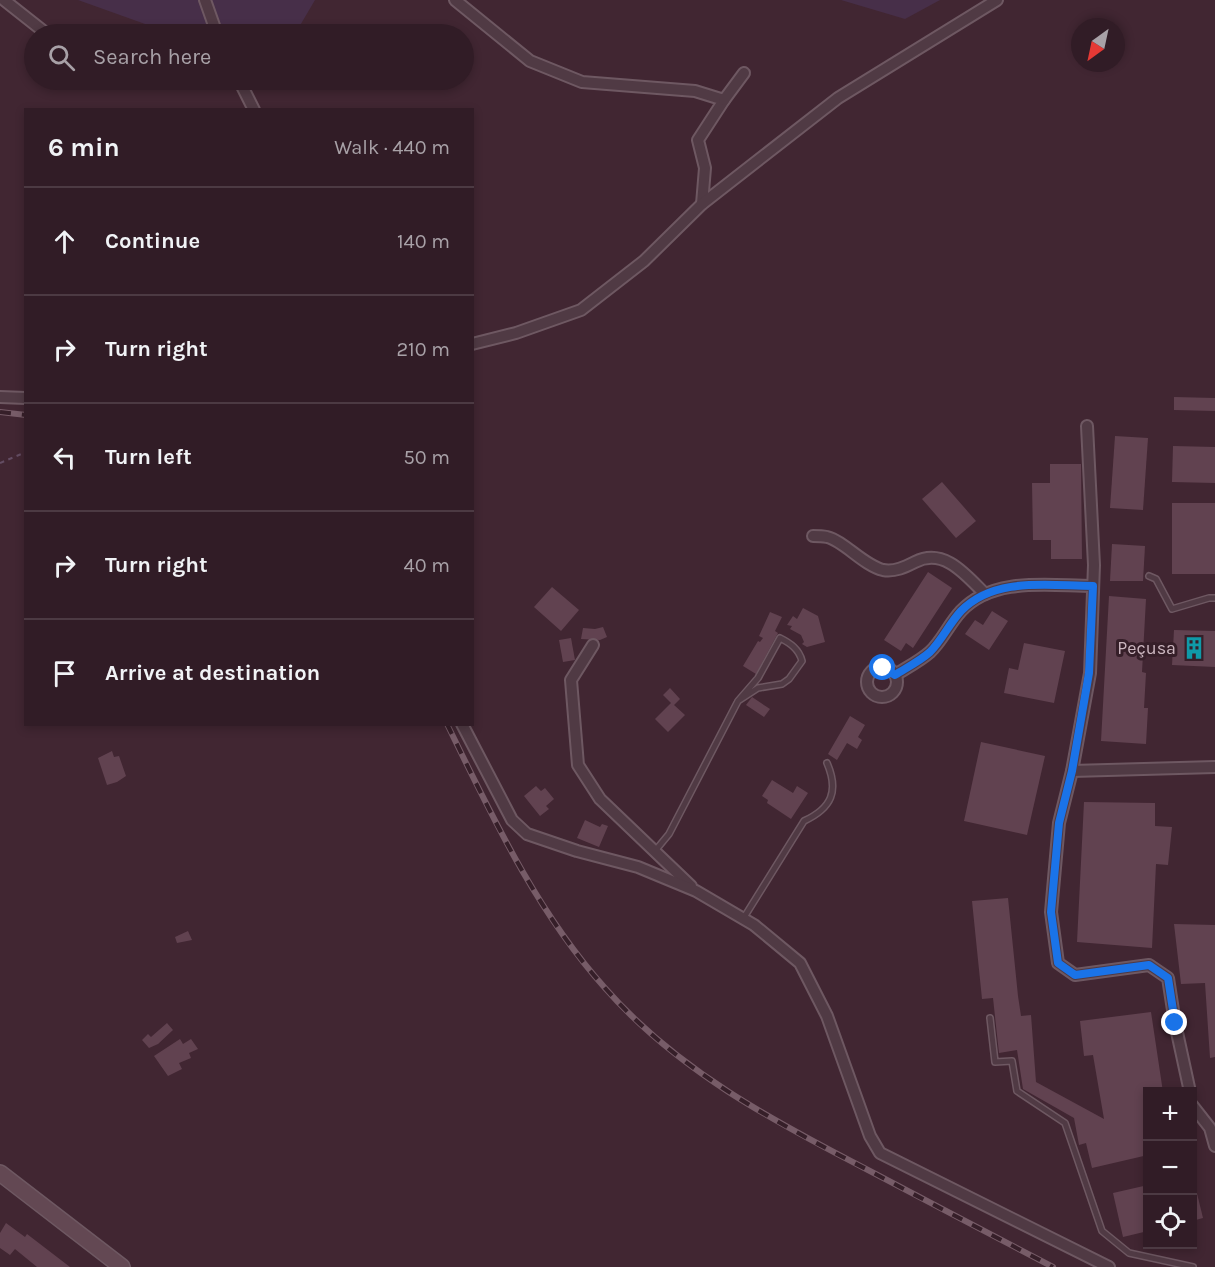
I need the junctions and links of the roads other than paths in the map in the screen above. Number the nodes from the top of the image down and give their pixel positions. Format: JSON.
{"nodes":[{"id":1,"x":4,"y":0,"type":"edge"},
{"id":2,"x":205,"y":0,"type":"edge"},
{"id":3,"x":455,"y":0,"type":"edge"},
{"id":4,"x":997,"y":0,"type":"edge"},
{"id":5,"x":34,"y":24,"type":"edge"},
{"id":6,"x":214,"y":24,"type":"edge"},
{"id":7,"x":744,"y":73,"type":"dead end"},
{"id":8,"x":244,"y":90,"type":"edge"},
{"id":9,"x":724,"y":100,"type":"junction"},
{"id":10,"x":253,"y":108,"type":"edge"},
{"id":11,"x":702,"y":204,"type":"junction"},
{"id":12,"x":474,"y":344,"type":"edge"},
{"id":13,"x":0,"y":397,"type":"edge"},
{"id":14,"x":24,"y":398,"type":"edge"},
{"id":15,"x":1088,"y":426,"type":"dead end"},
{"id":16,"x":813,"y":536,"type":"dead end"},
{"id":17,"x":1149,"y":576,"type":"dead end"},
{"id":18,"x":1093,"y":586,"type":"junction"},
{"id":19,"x":985,"y":594,"type":"junction"},
{"id":20,"x":1215,"y":598,"type":"edge"},
{"id":21,"x":593,"y":645,"type":"dead end"},
{"id":22,"x":895,"y":675,"type":"dead end"},
{"id":23,"x":738,"y":701,"type":"junction"},
{"id":24,"x":463,"y":726,"type":"edge"},
{"id":25,"x":827,"y":763,"type":"dead end"},
{"id":26,"x":1215,"y":767,"type":"edge"},
{"id":27,"x":1072,"y":771,"type":"junction"},
{"id":28,"x":655,"y":851,"type":"junction"},
{"id":29,"x":696,"y":891,"type":"junction"},
{"id":30,"x":743,"y":919,"type":"junction"},
{"id":31,"x":990,"y":1018,"type":"dead end"},
{"id":32,"x":1189,"y":1087,"type":"edge"},
{"id":33,"x":1197,"y":1111,"type":"edge"},
{"id":34,"x":1215,"y":1146,"type":"edge"},
{"id":35,"x":0,"y":1173,"type":"edge"},
{"id":36,"x":122,"y":1267,"type":"edge"},
{"id":37,"x":1109,"y":1267,"type":"edge"},
{"id":38,"x":1193,"y":1267,"type":"edge"}],
"edges":[{"from":1,"to":5,"type":"street"},
{"from":2,"to":6,"type":"street"},
{"from":3,"to":9,"type":"street"},
{"from":4,"to":11,"type":"street"},
{"from":7,"to":9,"type":"street"},
{"from":8,"to":10,"type":"street"},
{"from":9,"to":11,"type":"street"},
{"from":11,"to":12,"type":"street"},
{"from":13,"to":14,"type":"street"},
{"from":15,"to":18,"type":"street"},
{"from":16,"to":19,"type":"street"},
{"from":17,"to":20,"type":"lane"},
{"from":18,"to":19,"type":"street"},
{"from":18,"to":27,"type":"street"},
{"from":19,"to":22,"type":"street"},
{"from":21,"to":28,"type":"street"},
{"from":23,"to":23,"type":"lane"},
{"from":23,"to":28,"type":"lane"},
{"from":24,"to":29,"type":"street"},
{"from":25,"to":30,"type":"lane"},
{"from":26,"to":27,"type":"street"},
{"from":27,"to":32,"type":"street"},
{"from":28,"to":29,"type":"street"},
{"from":29,"to":30,"type":"street"},
{"from":30,"to":37,"type":"street"},
{"from":31,"to":38,"type":"lane"},
{"from":33,"to":34,"type":"street"},
{"from":35,"to":36,"type":"main road"}]}
